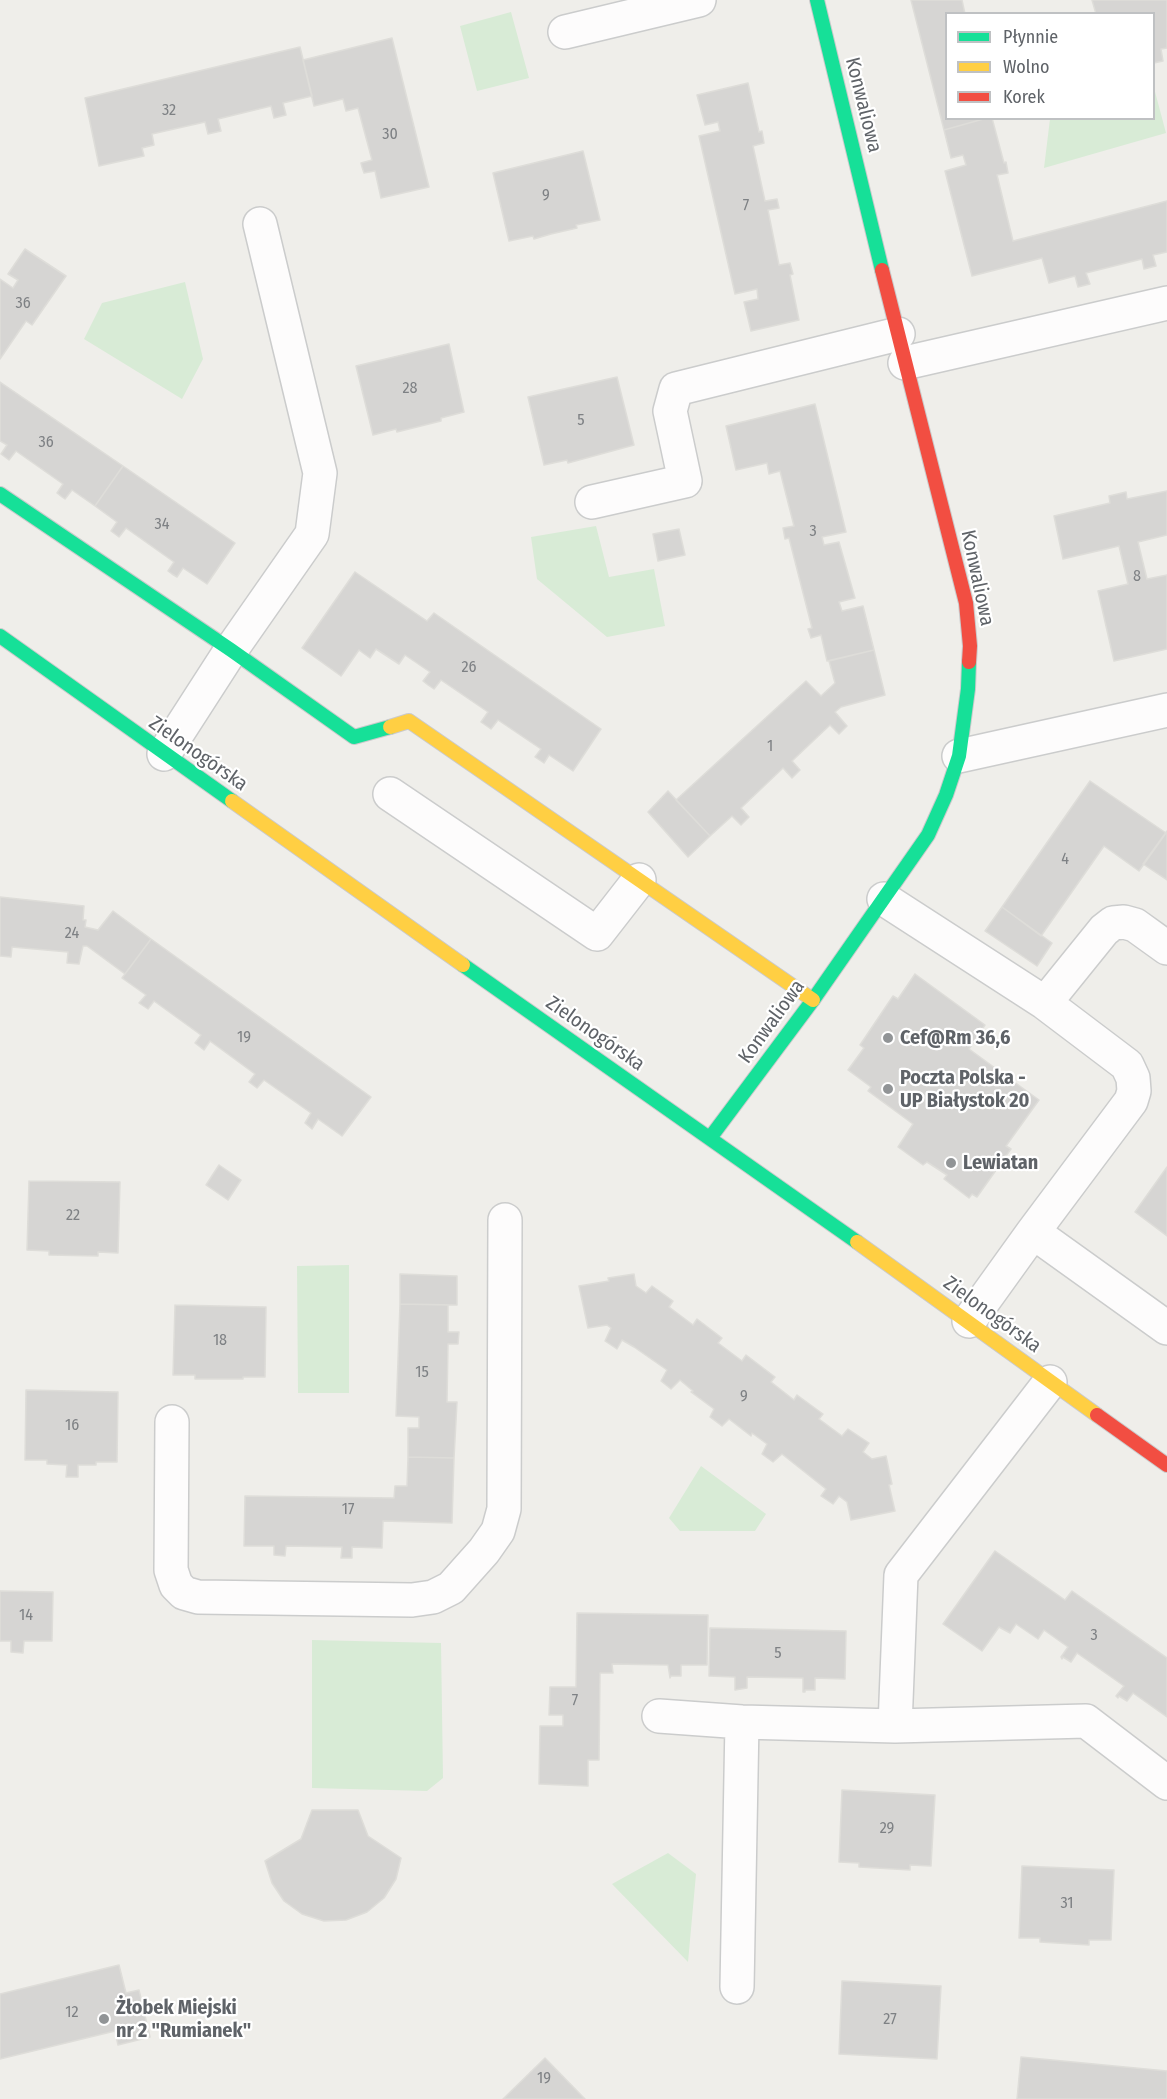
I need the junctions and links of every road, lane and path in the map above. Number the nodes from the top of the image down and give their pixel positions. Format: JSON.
{"nodes":[{"id":1,"x":699,"y":0,"type":"edge"},
{"id":2,"x":817,"y":0,"type":"edge"},
{"id":3,"x":565,"y":32,"type":"dead end"},
{"id":4,"x":260,"y":224,"type":"dead end"},
{"id":5,"x":1167,"y":303,"type":"edge"},
{"id":6,"x":901,"y":349,"type":"junction"},
{"id":7,"x":0,"y":494,"type":"edge"},
{"id":8,"x":592,"y":502,"type":"dead end"},
{"id":9,"x":0,"y":636,"type":"edge"},
{"id":10,"x":231,"y":650,"type":"junction"},
{"id":11,"x":1167,"y":710,"type":"edge"},
{"id":12,"x":164,"y":754,"type":"junction"},
{"id":13,"x":959,"y":756,"type":"junction"},
{"id":14,"x":390,"y":794,"type":"dead end"},
{"id":15,"x":639,"y":880,"type":"junction"},
{"id":16,"x":884,"y":898,"type":"junction"},
{"id":17,"x":1167,"y":948,"type":"edge"},
{"id":18,"x":813,"y":1000,"type":"junction"},
{"id":19,"x":1045,"y":1003,"type":"junction"},
{"id":20,"x":710,"y":1138,"type":"junction"},
{"id":21,"x":505,"y":1220,"type":"dead end"},
{"id":22,"x":1033,"y":1232,"type":"junction"},
{"id":23,"x":969,"y":1321,"type":"junction"},
{"id":24,"x":1167,"y":1328,"type":"edge"},
{"id":25,"x":1050,"y":1382,"type":"junction"},
{"id":26,"x":172,"y":1422,"type":"dead end"},
{"id":27,"x":1167,"y":1465,"type":"edge"},
{"id":28,"x":659,"y":1716,"type":"dead end"},
{"id":29,"x":742,"y":1722,"type":"junction"},
{"id":30,"x":896,"y":1726,"type":"junction"},
{"id":31,"x":1167,"y":1783,"type":"edge"},
{"id":32,"x":737,"y":1987,"type":"dead end"}],
"edges":[{"from":1,"to":3,"type":"street"},
{"from":2,"to":6,"type":"street","name":"Konwaliowa"},
{"from":4,"to":10,"type":"street"},
{"from":5,"to":6,"type":"street"},
{"from":6,"to":8,"type":"street"},
{"from":6,"to":13,"type":"street","name":"Konwaliowa"},
{"from":7,"to":10,"type":"street"},
{"from":9,"to":12,"type":"street","name":"Zielonogórska"},
{"from":10,"to":12,"type":"street"},
{"from":10,"to":15,"type":"street"},
{"from":11,"to":13,"type":"street"},
{"from":12,"to":20,"type":"street","name":"Zielonogórska"},
{"from":13,"to":16,"type":"street","name":"Konwaliowa"},
{"from":14,"to":15,"type":"street"},
{"from":15,"to":18,"type":"street"},
{"from":16,"to":18,"type":"street","name":"Konwaliowa"},
{"from":16,"to":19,"type":"street"},
{"from":17,"to":19,"type":"street"},
{"from":18,"to":20,"type":"street","name":"Konwaliowa"},
{"from":19,"to":22,"type":"street"},
{"from":20,"to":23,"type":"street","name":"Zielonogórska"},
{"from":21,"to":26,"type":"street"},
{"from":22,"to":23,"type":"street"},
{"from":22,"to":24,"type":"street"},
{"from":23,"to":25,"type":"street","name":"Zielonogórska"},
{"from":25,"to":27,"type":"street","name":"Zielonogórska"},
{"from":25,"to":30,"type":"street"},
{"from":28,"to":29,"type":"street"},
{"from":29,"to":30,"type":"street"},
{"from":29,"to":32,"type":"street"},
{"from":30,"to":31,"type":"street"}]}
